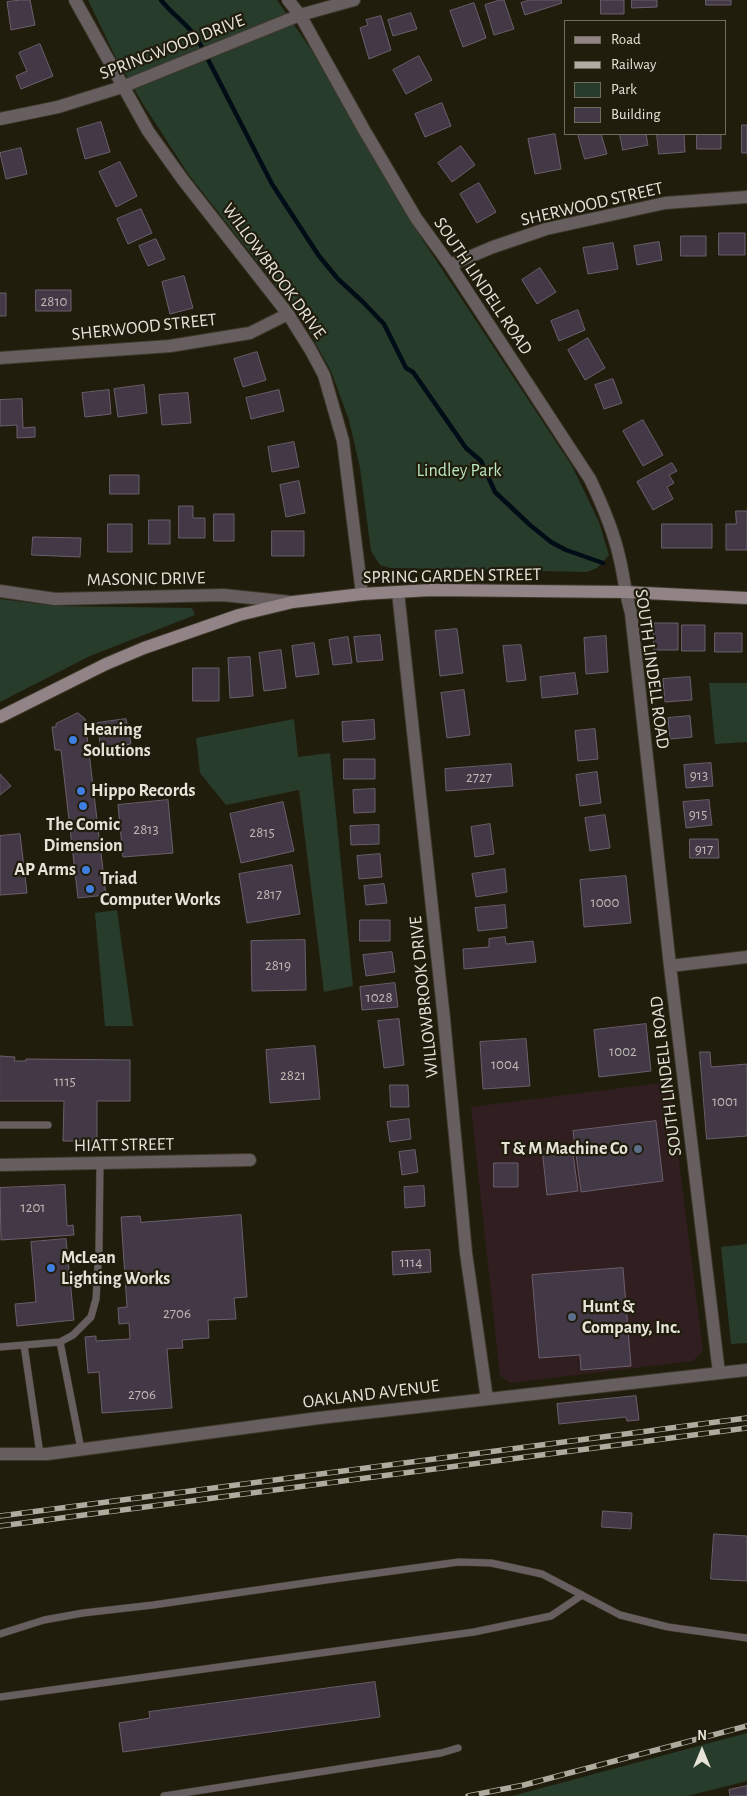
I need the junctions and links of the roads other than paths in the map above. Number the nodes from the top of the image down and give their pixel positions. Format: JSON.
{"nodes":[{"id":1,"x":74,"y":0,"type":"edge"},
{"id":2,"x":288,"y":0,"type":"edge"},
{"id":3,"x":354,"y":0,"type":"edge"},
{"id":4,"x":300,"y":15,"type":"junction"},
{"id":5,"x":122,"y":86,"type":"junction"},
{"id":6,"x":0,"y":119,"type":"edge"},
{"id":7,"x":747,"y":197,"type":"edge"},
{"id":8,"x":450,"y":265,"type":"junction"},
{"id":9,"x":288,"y":314,"type":"junction"},
{"id":10,"x":0,"y":358,"type":"edge"},
{"id":11,"x":0,"y":592,"type":"edge"},
{"id":12,"x":398,"y":592,"type":"junction"},
{"id":13,"x":625,"y":592,"type":"junction"},
{"id":14,"x":362,"y":594,"type":"junction"},
{"id":15,"x":747,"y":598,"type":"edge"},
{"id":16,"x":293,"y":602,"type":"junction"},
{"id":17,"x":0,"y":717,"type":"edge"},
{"id":18,"x":747,"y":957,"type":"edge"},
{"id":19,"x":670,"y":966,"type":"junction"},
{"id":20,"x":0,"y":1125,"type":"edge"},
{"id":21,"x":48,"y":1125,"type":"dead end"},
{"id":22,"x":250,"y":1160,"type":"dead end"},
{"id":23,"x":100,"y":1163,"type":"junction"},
{"id":24,"x":0,"y":1164,"type":"edge"},
{"id":25,"x":60,"y":1342,"type":"junction"},
{"id":26,"x":24,"y":1345,"type":"junction"},
{"id":27,"x":0,"y":1348,"type":"edge"},
{"id":28,"x":747,"y":1370,"type":"edge"},
{"id":29,"x":719,"y":1373,"type":"junction"},
{"id":30,"x":487,"y":1399,"type":"junction"},
{"id":31,"x":81,"y":1450,"type":"junction"},
{"id":32,"x":0,"y":1454,"type":"edge"},
{"id":33,"x":40,"y":1454,"type":"junction"},
{"id":34,"x":582,"y":1595,"type":"junction"},
{"id":35,"x":0,"y":1634,"type":"edge"},
{"id":36,"x":747,"y":1638,"type":"edge"},
{"id":37,"x":0,"y":1697,"type":"edge"},
{"id":38,"x":458,"y":1748,"type":"dead end"},
{"id":39,"x":164,"y":1796,"type":"edge"}],
"edges":[{"from":1,"to":5,"type":"street","name":"WILLOWBROOK DRIVE"},
{"from":2,"to":4,"type":"street","name":"SOUTH LINDELL ROAD"},
{"from":3,"to":4,"type":"street","name":"SPRINGWOOD DRIVE"},
{"from":4,"to":5,"type":"street","name":"SPRINGWOOD DRIVE"},
{"from":4,"to":8,"type":"street","name":"SOUTH LINDELL ROAD"},
{"from":5,"to":6,"type":"street","name":"SPRINGWOOD DRIVE"},
{"from":5,"to":9,"type":"street","name":"WILLOWBROOK DRIVE"},
{"from":7,"to":8,"type":"street","name":"SHERWOOD STREET"},
{"from":8,"to":13,"type":"street","name":"SOUTH LINDELL ROAD"},
{"from":9,"to":10,"type":"street","name":"SHERWOOD STREET"},
{"from":9,"to":14,"type":"street","name":"WILLOWBROOK DRIVE"},
{"from":11,"to":16,"type":"street","name":"MASONIC DRIVE"},
{"from":12,"to":13,"type":"main road","name":"SPRING GARDEN STREET"},
{"from":12,"to":14,"type":"main road","name":"SPRING GARDEN STREET"},
{"from":12,"to":30,"type":"street","name":"WILLOWBROOK DRIVE"},
{"from":13,"to":15,"type":"main road","name":"SPRING GARDEN STREET"},
{"from":13,"to":19,"type":"street","name":"SOUTH LINDELL ROAD"},
{"from":14,"to":16,"type":"main road","name":"SPRING GARDEN STREET"},
{"from":16,"to":17,"type":"main road","name":"SPRING GARDEN STREET"},
{"from":18,"to":19,"type":"street"},
{"from":19,"to":29,"type":"street","name":"SOUTH LINDELL ROAD"},
{"from":20,"to":21,"type":"lane"},
{"from":22,"to":23,"type":"street","name":"HIATT STREET"},
{"from":23,"to":24,"type":"street","name":"HIATT STREET"},
{"from":23,"to":25,"type":"lane"},
{"from":25,"to":26,"type":"lane"},
{"from":25,"to":31,"type":"lane"},
{"from":26,"to":27,"type":"lane"},
{"from":26,"to":33,"type":"lane"},
{"from":28,"to":29,"type":"street","name":"OAKLAND AVENUE"},
{"from":29,"to":30,"type":"street","name":"OAKLAND AVENUE"},
{"from":30,"to":31,"type":"street","name":"OAKLAND AVENUE"},
{"from":31,"to":33,"type":"street","name":"OAKLAND AVENUE"},
{"from":32,"to":33,"type":"street","name":"OAKLAND AVENUE"},
{"from":34,"to":35,"type":"lane"},
{"from":34,"to":36,"type":"lane"},
{"from":34,"to":37,"type":"lane"},
{"from":38,"to":39,"type":"lane"}]}
